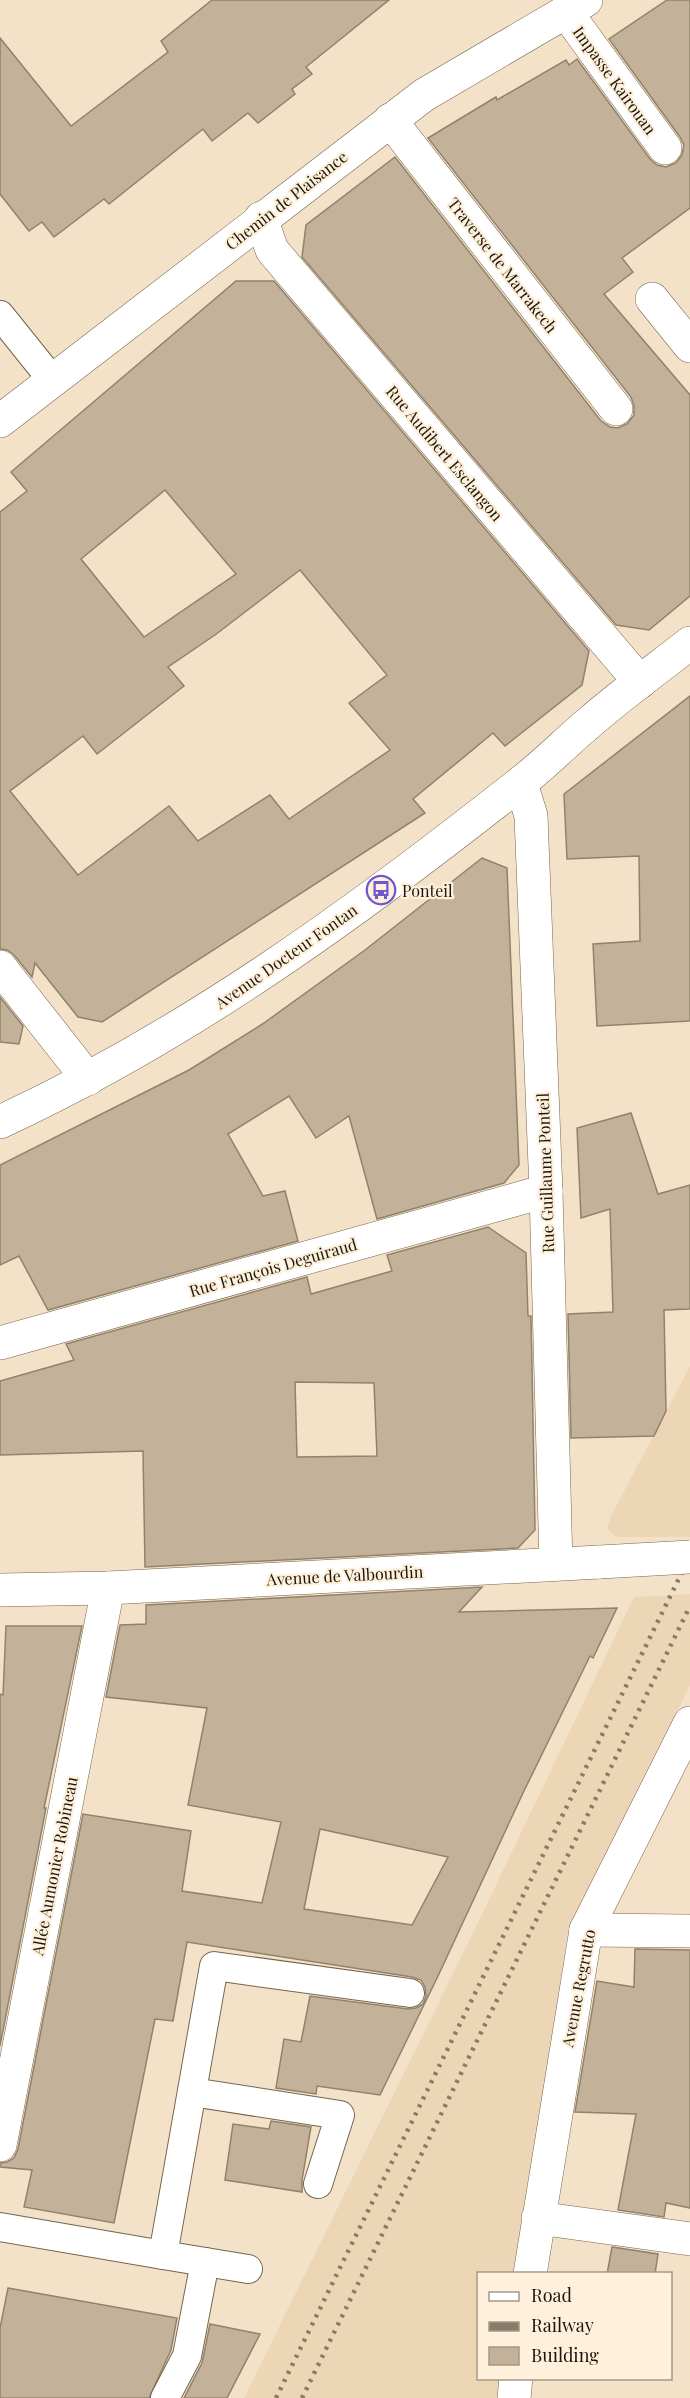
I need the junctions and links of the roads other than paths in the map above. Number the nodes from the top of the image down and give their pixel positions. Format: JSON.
{"nodes":[{"id":1,"x":576,"y":6,"type":"edge"},
{"id":2,"x":390,"y":120,"type":"junction"},
{"id":3,"x":665,"y":148,"type":"dead end"},
{"id":4,"x":261,"y":218,"type":"junction"},
{"id":5,"x":652,"y":299,"type":"dead end"},
{"id":6,"x":0,"y":315,"type":"edge"},
{"id":7,"x":690,"y":346,"type":"edge"},
{"id":8,"x":53,"y":381,"type":"junction"},
{"id":9,"x":616,"y":409,"type":"dead end"},
{"id":10,"x":0,"y":421,"type":"edge"},
{"id":11,"x":690,"y":643,"type":"edge"},
{"id":12,"x":640,"y":682,"type":"junction"},
{"id":13,"x":521,"y":783,"type":"junction"},
{"id":14,"x":0,"y":967,"type":"edge"},
{"id":15,"x":88,"y":1079,"type":"junction"},
{"id":16,"x":0,"y":1122,"type":"edge"},
{"id":17,"x":546,"y":1191,"type":"junction"},
{"id":18,"x":0,"y":1343,"type":"edge"},
{"id":19,"x":690,"y":1557,"type":"edge"},
{"id":20,"x":556,"y":1564,"type":"junction"},
{"id":21,"x":108,"y":1588,"type":"junction"},
{"id":22,"x":0,"y":1590,"type":"edge"},
{"id":23,"x":690,"y":1723,"type":"edge"},
{"id":24,"x":586,"y":1930,"type":"junction"},
{"id":25,"x":690,"y":1931,"type":"edge"},
{"id":26,"x":410,"y":1993,"type":"dead end"},
{"id":27,"x":192,"y":2092,"type":"junction"},
{"id":28,"x":5,"y":2094,"type":"edge"},
{"id":29,"x":0,"y":2145,"type":"edge"},
{"id":30,"x":318,"y":2184,"type":"dead end"},
{"id":31,"x":538,"y":2218,"type":"junction"},
{"id":32,"x":0,"y":2227,"type":"edge"},
{"id":33,"x":690,"y":2239,"type":"edge"},
{"id":34,"x":163,"y":2255,"type":"junction"},
{"id":35,"x":205,"y":2262,"type":"junction"},
{"id":36,"x":248,"y":2269,"type":"dead end"},
{"id":37,"x":530,"y":2272,"type":"edge"},
{"id":38,"x":516,"y":2380,"type":"edge"},
{"id":39,"x":165,"y":2398,"type":"edge"},
{"id":40,"x":514,"y":2398,"type":"edge"}],
"edges":[{"from":1,"to":2,"type":"street","name":"Chemin de Plaisance"},
{"from":1,"to":3,"type":"street","name":"Impasse Kairouan"},
{"from":2,"to":4,"type":"street","name":"Chemin de Plaisance"},
{"from":2,"to":9,"type":"street","name":"Traverse de Marrakech"},
{"from":4,"to":8,"type":"street","name":"Chemin de Plaisance"},
{"from":4,"to":12,"type":"street","name":"Rue Audibert Esclangon"},
{"from":5,"to":7,"type":"street"},
{"from":6,"to":8,"type":"lane"},
{"from":8,"to":10,"type":"street","name":"Chemin de Plaisance"},
{"from":11,"to":12,"type":"street","name":"Avenue Docteur Fontan"},
{"from":12,"to":13,"type":"street","name":"Avenue Docteur Fontan"},
{"from":13,"to":15,"type":"street","name":"Avenue Docteur Fontan"},
{"from":13,"to":17,"type":"street","name":"Rue Guillaume Ponteil"},
{"from":14,"to":15,"type":"street"},
{"from":15,"to":16,"type":"street","name":"Avenue Docteur Fontan"},
{"from":17,"to":18,"type":"street","name":"Rue François Deguiraud"},
{"from":17,"to":20,"type":"street","name":"Rue Guillaume Ponteil"},
{"from":19,"to":20,"type":"street","name":"Avenue de Valbourdin","bridge":true},
{"from":20,"to":21,"type":"street","name":"Avenue de Valbourdin"},
{"from":21,"to":22,"type":"street","name":"Avenue de Valbourdin"},
{"from":21,"to":28,"type":"street","name":"Allée Aumonier Robineau"},
{"from":23,"to":24,"type":"street","name":"Avenue Regrutto"},
{"from":24,"to":25,"type":"street"},
{"from":24,"to":31,"type":"street","name":"Avenue Regrutto"},
{"from":26,"to":27,"type":"lane"},
{"from":27,"to":30,"type":"lane"},
{"from":27,"to":34,"type":"lane"},
{"from":28,"to":29,"type":"street","name":"Allée Aumonier Robineau"},
{"from":31,"to":33,"type":"street"},
{"from":31,"to":37,"type":"street","name":"Avenue Regrutto"},
{"from":32,"to":34,"type":"lane"},
{"from":34,"to":35,"type":"lane"},
{"from":35,"to":36,"type":"lane"},
{"from":35,"to":39,"type":"lane"},
{"from":38,"to":40,"type":"street"}]}
